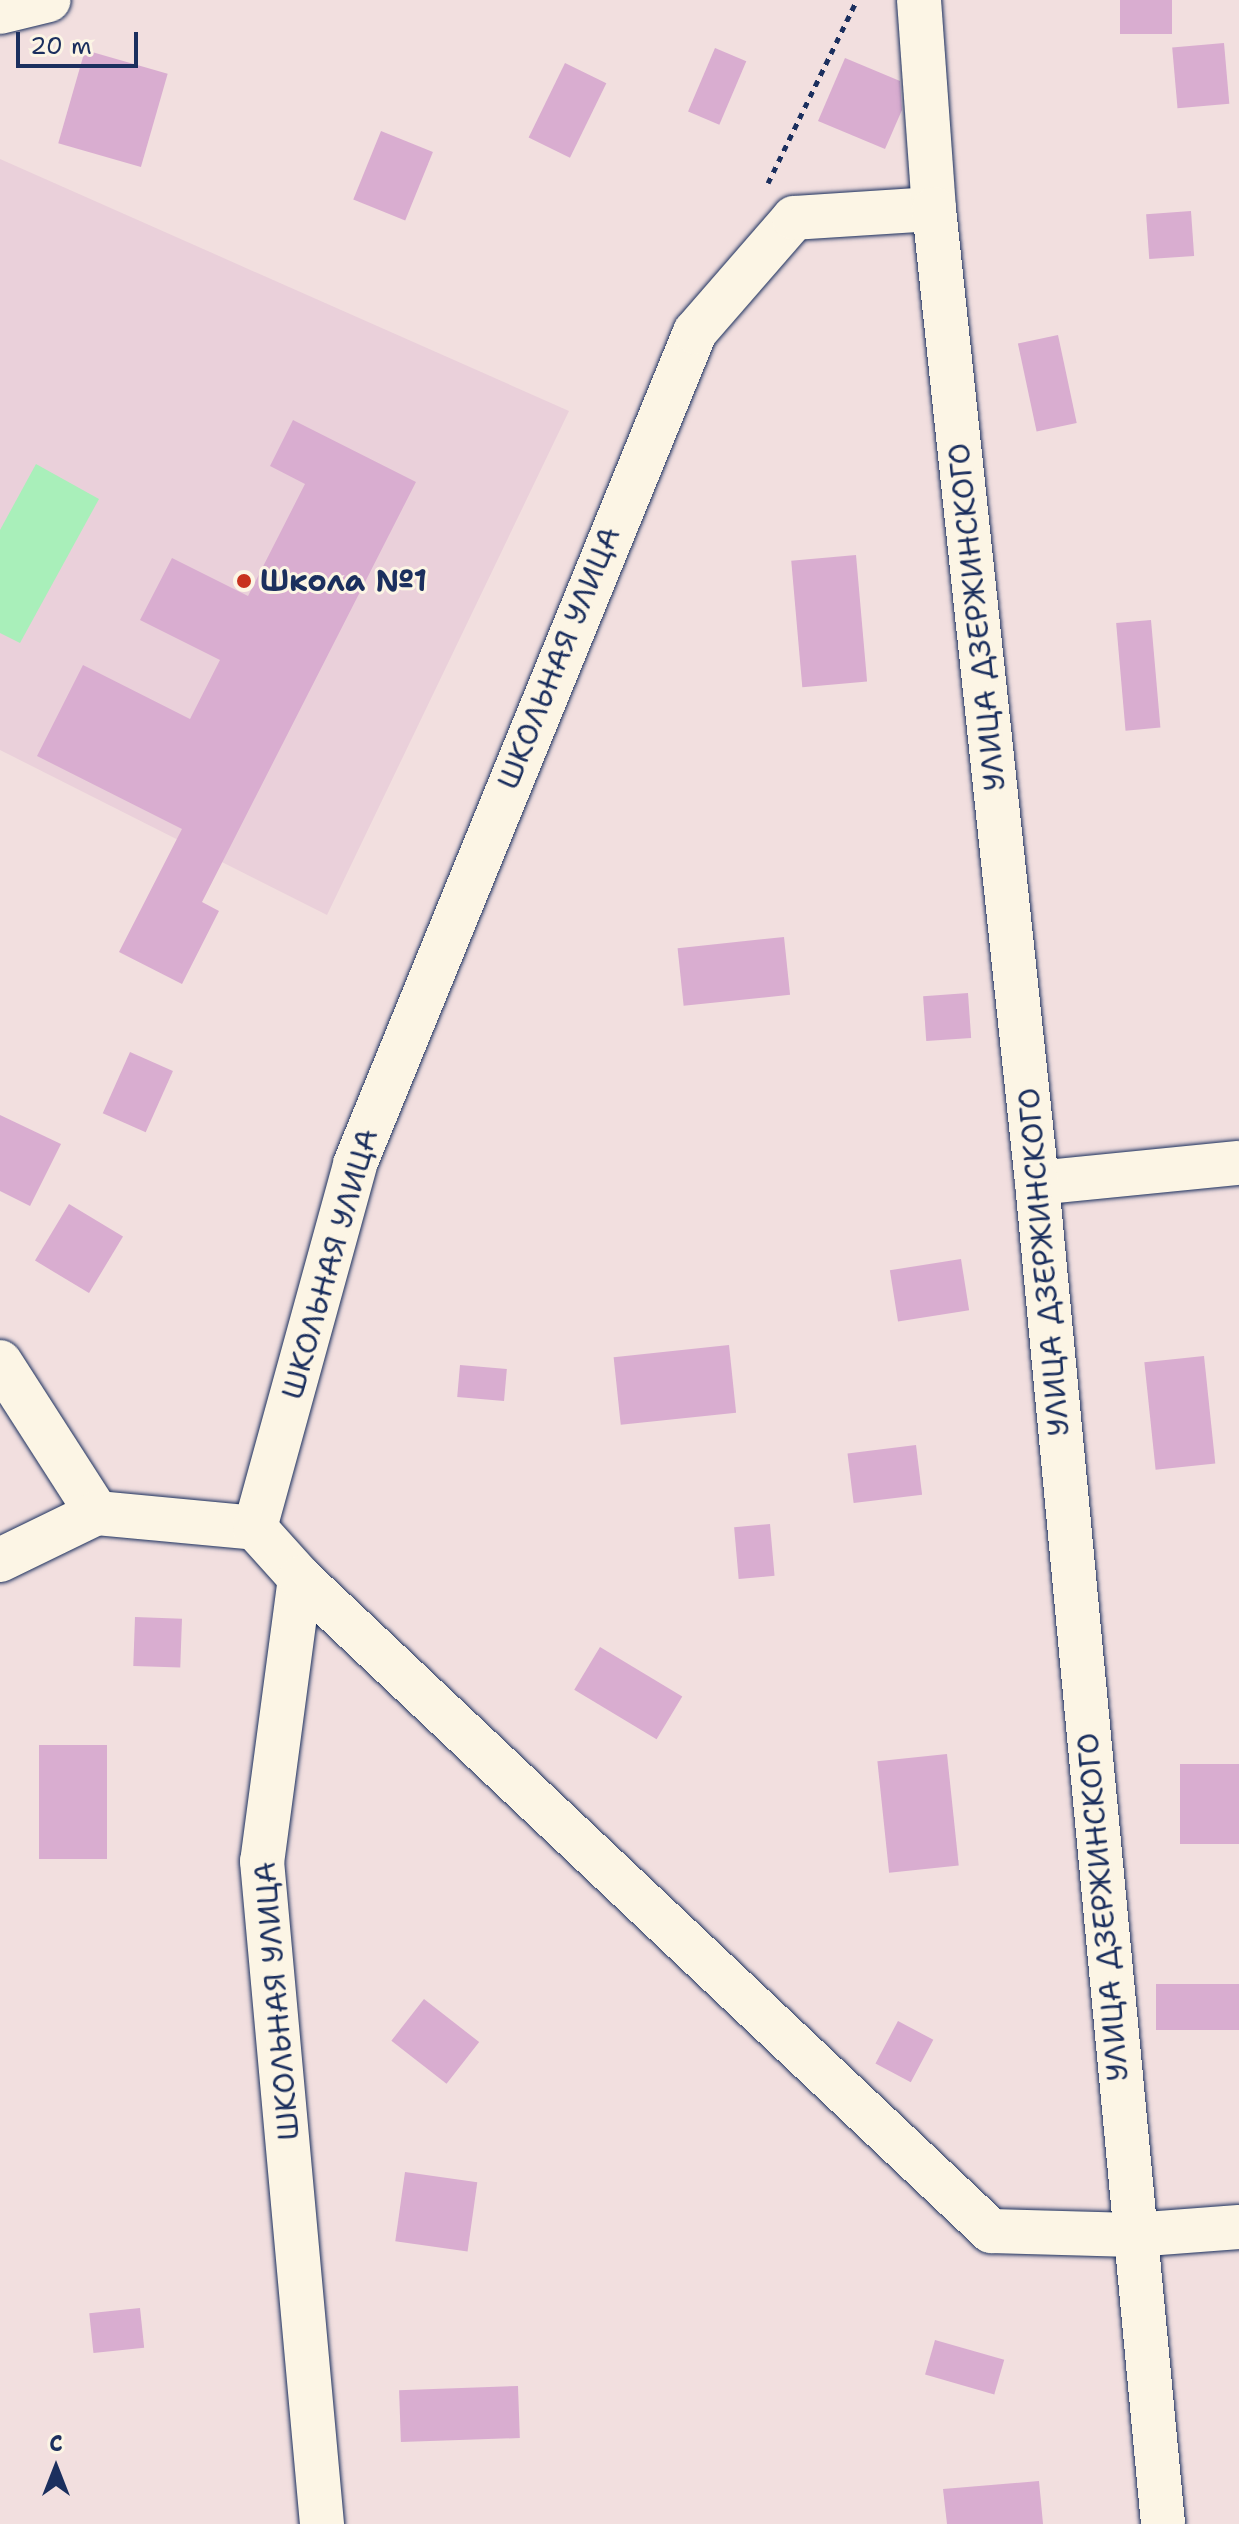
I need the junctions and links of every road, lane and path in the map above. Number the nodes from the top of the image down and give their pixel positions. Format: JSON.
{"nodes":[{"id":1,"x":49,"y":0,"type":"edge"},
{"id":2,"x":857,"y":0,"type":"edge"},
{"id":3,"x":919,"y":0,"type":"edge"},
{"id":4,"x":0,"y":12,"type":"edge"},
{"id":5,"x":763,"y":194,"type":"dead end"},
{"id":6,"x":934,"y":209,"type":"junction"},
{"id":7,"x":1239,"y":1163,"type":"edge"},
{"id":8,"x":1037,"y":1183,"type":"junction"},
{"id":9,"x":0,"y":1362,"type":"edge"},
{"id":10,"x":97,"y":1513,"type":"junction"},
{"id":11,"x":255,"y":1528,"type":"junction"},
{"id":12,"x":0,"y":1560,"type":"edge"},
{"id":13,"x":300,"y":1578,"type":"junction"},
{"id":14,"x":1239,"y":2227,"type":"edge"},
{"id":15,"x":1133,"y":2235,"type":"junction"},
{"id":16,"x":322,"y":2524,"type":"edge"},
{"id":17,"x":1163,"y":2524,"type":"edge"}],
"edges":[{"from":1,"to":4,"type":"street"},
{"from":2,"to":5,"type":"path"},
{"from":3,"to":6,"type":"street","name":"УЛИЦА ДЗЕРЖИНСКОГО"},
{"from":6,"to":8,"type":"street","name":"УЛИЦА ДЗЕРЖИНСКОГО"},
{"from":6,"to":11,"type":"street","name":"ШКОЛЬНАЯ УЛИЦА"},
{"from":7,"to":8,"type":"street"},
{"from":8,"to":15,"type":"street","name":"УЛИЦА ДЗЕРЖИНСКОГО"},
{"from":9,"to":10,"type":"street"},
{"from":10,"to":11,"type":"street"},
{"from":10,"to":12,"type":"street"},
{"from":11,"to":13,"type":"street"},
{"from":13,"to":15,"type":"street"},
{"from":13,"to":16,"type":"street","name":"ШКОЛЬНАЯ УЛИЦА"},
{"from":14,"to":15,"type":"street"},
{"from":15,"to":17,"type":"street","name":"УЛИЦА ДЗЕРЖИНСКОГО"}]}
